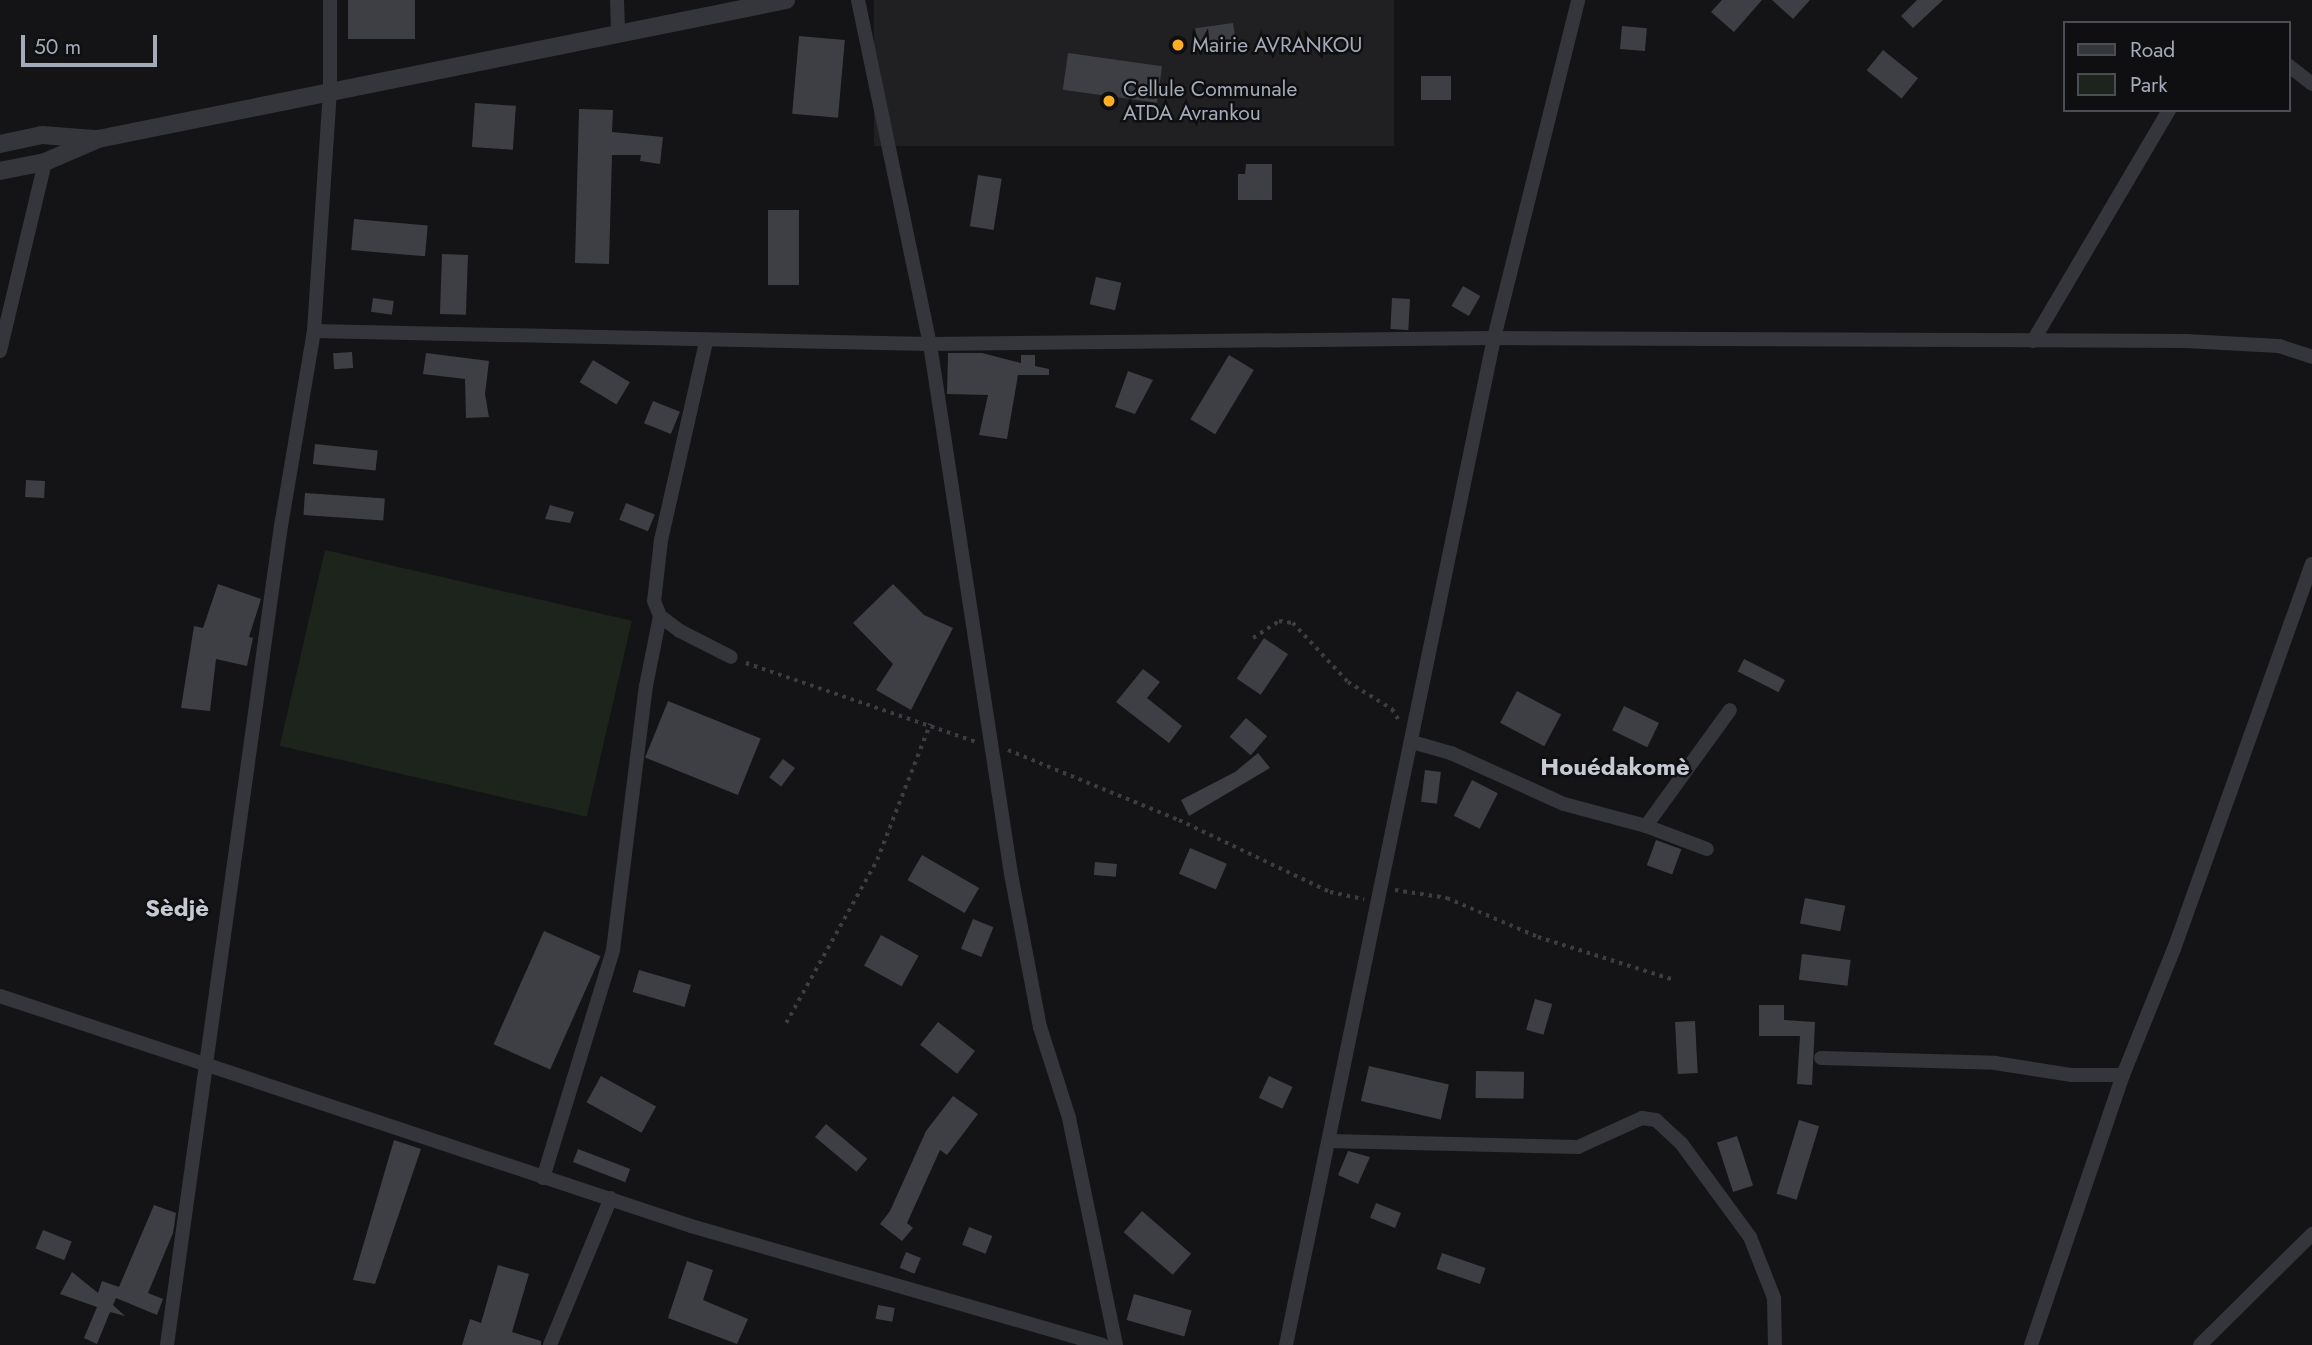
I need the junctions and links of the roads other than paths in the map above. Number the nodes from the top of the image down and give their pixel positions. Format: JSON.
{"nodes":[{"id":1,"x":330,"y":0,"type":"edge"},
{"id":2,"x":617,"y":0,"type":"edge"},
{"id":3,"x":786,"y":0,"type":"edge"},
{"id":4,"x":858,"y":0,"type":"edge"},
{"id":5,"x":1578,"y":0,"type":"edge"},
{"id":6,"x":618,"y":32,"type":"junction"},
{"id":7,"x":2291,"y":68,"type":"edge"},
{"id":8,"x":2312,"y":84,"type":"edge"},
{"id":9,"x":330,"y":91,"type":"junction"},
{"id":10,"x":2168,"y":112,"type":"edge"},
{"id":11,"x":98,"y":139,"type":"junction"},
{"id":12,"x":0,"y":144,"type":"edge"},
{"id":13,"x":44,"y":162,"type":"junction"},
{"id":14,"x":0,"y":171,"type":"edge"},
{"id":15,"x":314,"y":331,"type":"junction"},
{"id":16,"x":1494,"y":338,"type":"junction"},
{"id":17,"x":2034,"y":341,"type":"junction"},
{"id":18,"x":706,"y":342,"type":"junction"},
{"id":19,"x":930,"y":344,"type":"junction"},
{"id":20,"x":0,"y":351,"type":"edge"},
{"id":21,"x":2312,"y":357,"type":"edge"},
{"id":22,"x":2312,"y":564,"type":"edge"},
{"id":23,"x":660,"y":616,"type":"junction"},
{"id":24,"x":731,"y":657,"type":"road end"},
{"id":25,"x":1730,"y":710,"type":"dead end"},
{"id":26,"x":1412,"y":742,"type":"junction"},
{"id":27,"x":1646,"y":826,"type":"junction"},
{"id":28,"x":1707,"y":849,"type":"dead end"},
{"id":29,"x":0,"y":996,"type":"edge"},
{"id":30,"x":1821,"y":1058,"type":"dead end"},
{"id":31,"x":207,"y":1066,"type":"junction"},
{"id":32,"x":2123,"y":1075,"type":"junction"},
{"id":33,"x":1329,"y":1141,"type":"junction"},
{"id":34,"x":543,"y":1178,"type":"junction"},
{"id":35,"x":611,"y":1198,"type":"junction"},
{"id":36,"x":2312,"y":1234,"type":"edge"},
{"id":37,"x":167,"y":1345,"type":"edge"},
{"id":38,"x":550,"y":1345,"type":"edge"},
{"id":39,"x":1102,"y":1345,"type":"edge"},
{"id":40,"x":1116,"y":1345,"type":"edge"},
{"id":41,"x":1286,"y":1345,"type":"edge"},
{"id":42,"x":1775,"y":1345,"type":"edge"},
{"id":43,"x":2031,"y":1345,"type":"edge"},
{"id":44,"x":2200,"y":1345,"type":"edge"}],
"edges":[{"from":1,"to":9,"type":"street"},
{"from":2,"to":6,"type":"street"},
{"from":3,"to":6,"type":"street"},
{"from":4,"to":19,"type":"street"},
{"from":5,"to":16,"type":"street"},
{"from":6,"to":9,"type":"street"},
{"from":7,"to":8,"type":"street"},
{"from":9,"to":11,"type":"street"},
{"from":9,"to":15,"type":"street"},
{"from":10,"to":17,"type":"street"},
{"from":11,"to":12,"type":"street"},
{"from":11,"to":13,"type":"street"},
{"from":13,"to":14,"type":"street"},
{"from":13,"to":20,"type":"street"},
{"from":15,"to":18,"type":"street"},
{"from":15,"to":31,"type":"street"},
{"from":16,"to":17,"type":"street"},
{"from":16,"to":19,"type":"street"},
{"from":16,"to":26,"type":"street"},
{"from":17,"to":21,"type":"street"},
{"from":18,"to":19,"type":"street"},
{"from":18,"to":23,"type":"street"},
{"from":19,"to":40,"type":"street"},
{"from":22,"to":32,"type":"street"},
{"from":23,"to":24,"type":"street"},
{"from":23,"to":34,"type":"street"},
{"from":25,"to":27,"type":"street"},
{"from":26,"to":27,"type":"street"},
{"from":26,"to":33,"type":"street"},
{"from":27,"to":28,"type":"street"},
{"from":29,"to":31,"type":"street"},
{"from":30,"to":32,"type":"street"},
{"from":31,"to":34,"type":"street"},
{"from":31,"to":37,"type":"street"},
{"from":32,"to":43,"type":"street"},
{"from":33,"to":41,"type":"street"},
{"from":33,"to":42,"type":"street"},
{"from":34,"to":35,"type":"street"},
{"from":35,"to":38,"type":"street"},
{"from":35,"to":39,"type":"street"},
{"from":36,"to":44,"type":"street"}]}
